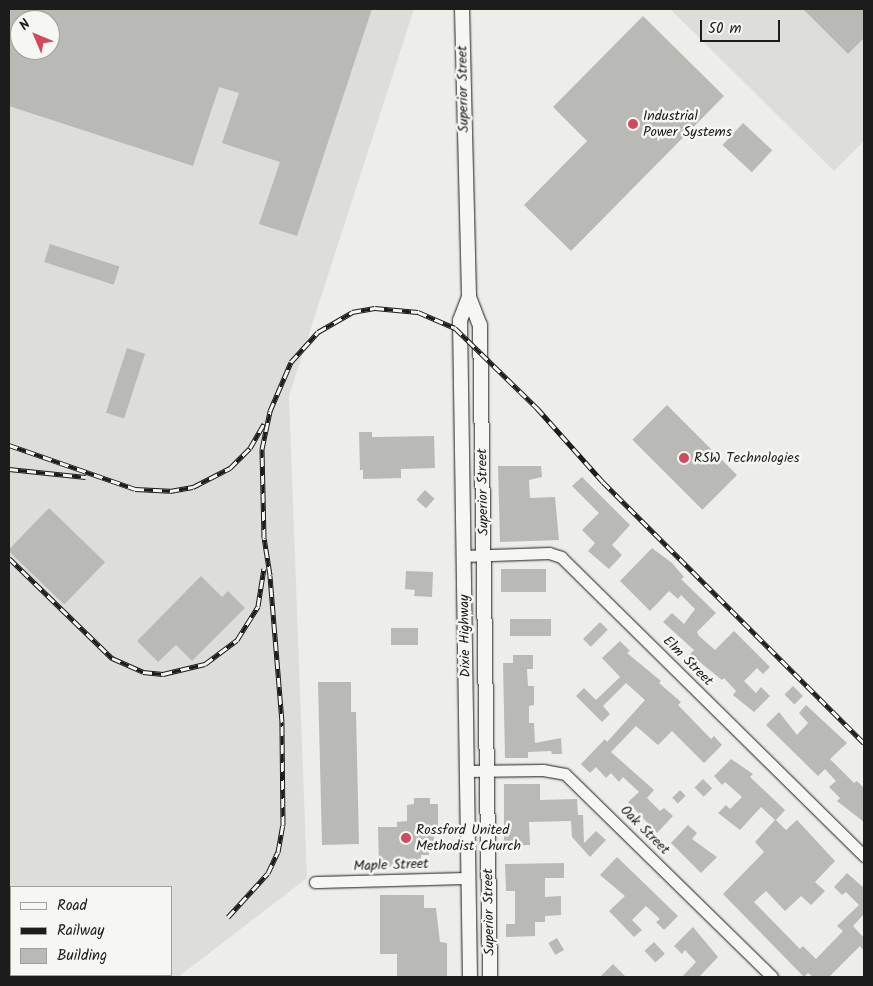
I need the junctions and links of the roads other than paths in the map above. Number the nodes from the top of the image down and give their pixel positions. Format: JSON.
{"nodes":[{"id":1,"x":462,"y":9,"type":"edge"},
{"id":2,"x":469,"y":297,"type":"junction"},
{"id":3,"x":461,"y":399,"type":"junction"},
{"id":4,"x":481,"y":399,"type":"junction"},
{"id":5,"x":463,"y":556,"type":"junction"},
{"id":6,"x":484,"y":556,"type":"junction"},
{"id":7,"x":467,"y":771,"type":"junction"},
{"id":8,"x":487,"y":771,"type":"junction"},
{"id":9,"x":864,"y":856,"type":"edge"},
{"id":10,"x":468,"y":878,"type":"junction"},
{"id":11,"x":315,"y":882,"type":"dead end"},
{"id":12,"x":470,"y":977,"type":"edge"},
{"id":13,"x":490,"y":977,"type":"edge"},
{"id":14,"x":772,"y":977,"type":"edge"}],
"edges":[{"from":1,"to":2,"type":"main road","name":"Superior Street"},
{"from":2,"to":3,"type":"main road","name":"Dixie Highway"},
{"from":2,"to":4,"type":"main road","name":"Superior Street"},
{"from":3,"to":4,"type":"main road"},
{"from":3,"to":5,"type":"main road","name":"Dixie Highway"},
{"from":4,"to":6,"type":"main road","name":"Superior Street"},
{"from":5,"to":6,"type":"street","name":"Elm Street"},
{"from":5,"to":7,"type":"main road","name":"Dixie Highway"},
{"from":6,"to":8,"type":"main road","name":"Superior Street"},
{"from":6,"to":9,"type":"street","name":"Elm Street"},
{"from":7,"to":8,"type":"street","name":"Oak Street"},
{"from":7,"to":10,"type":"main road","name":"Dixie Highway"},
{"from":8,"to":13,"type":"main road","name":"Superior Street"},
{"from":8,"to":14,"type":"street","name":"Oak Street"},
{"from":10,"to":11,"type":"street","name":"Maple Street"},
{"from":10,"to":12,"type":"main road","name":"Dixie Highway"}]}
